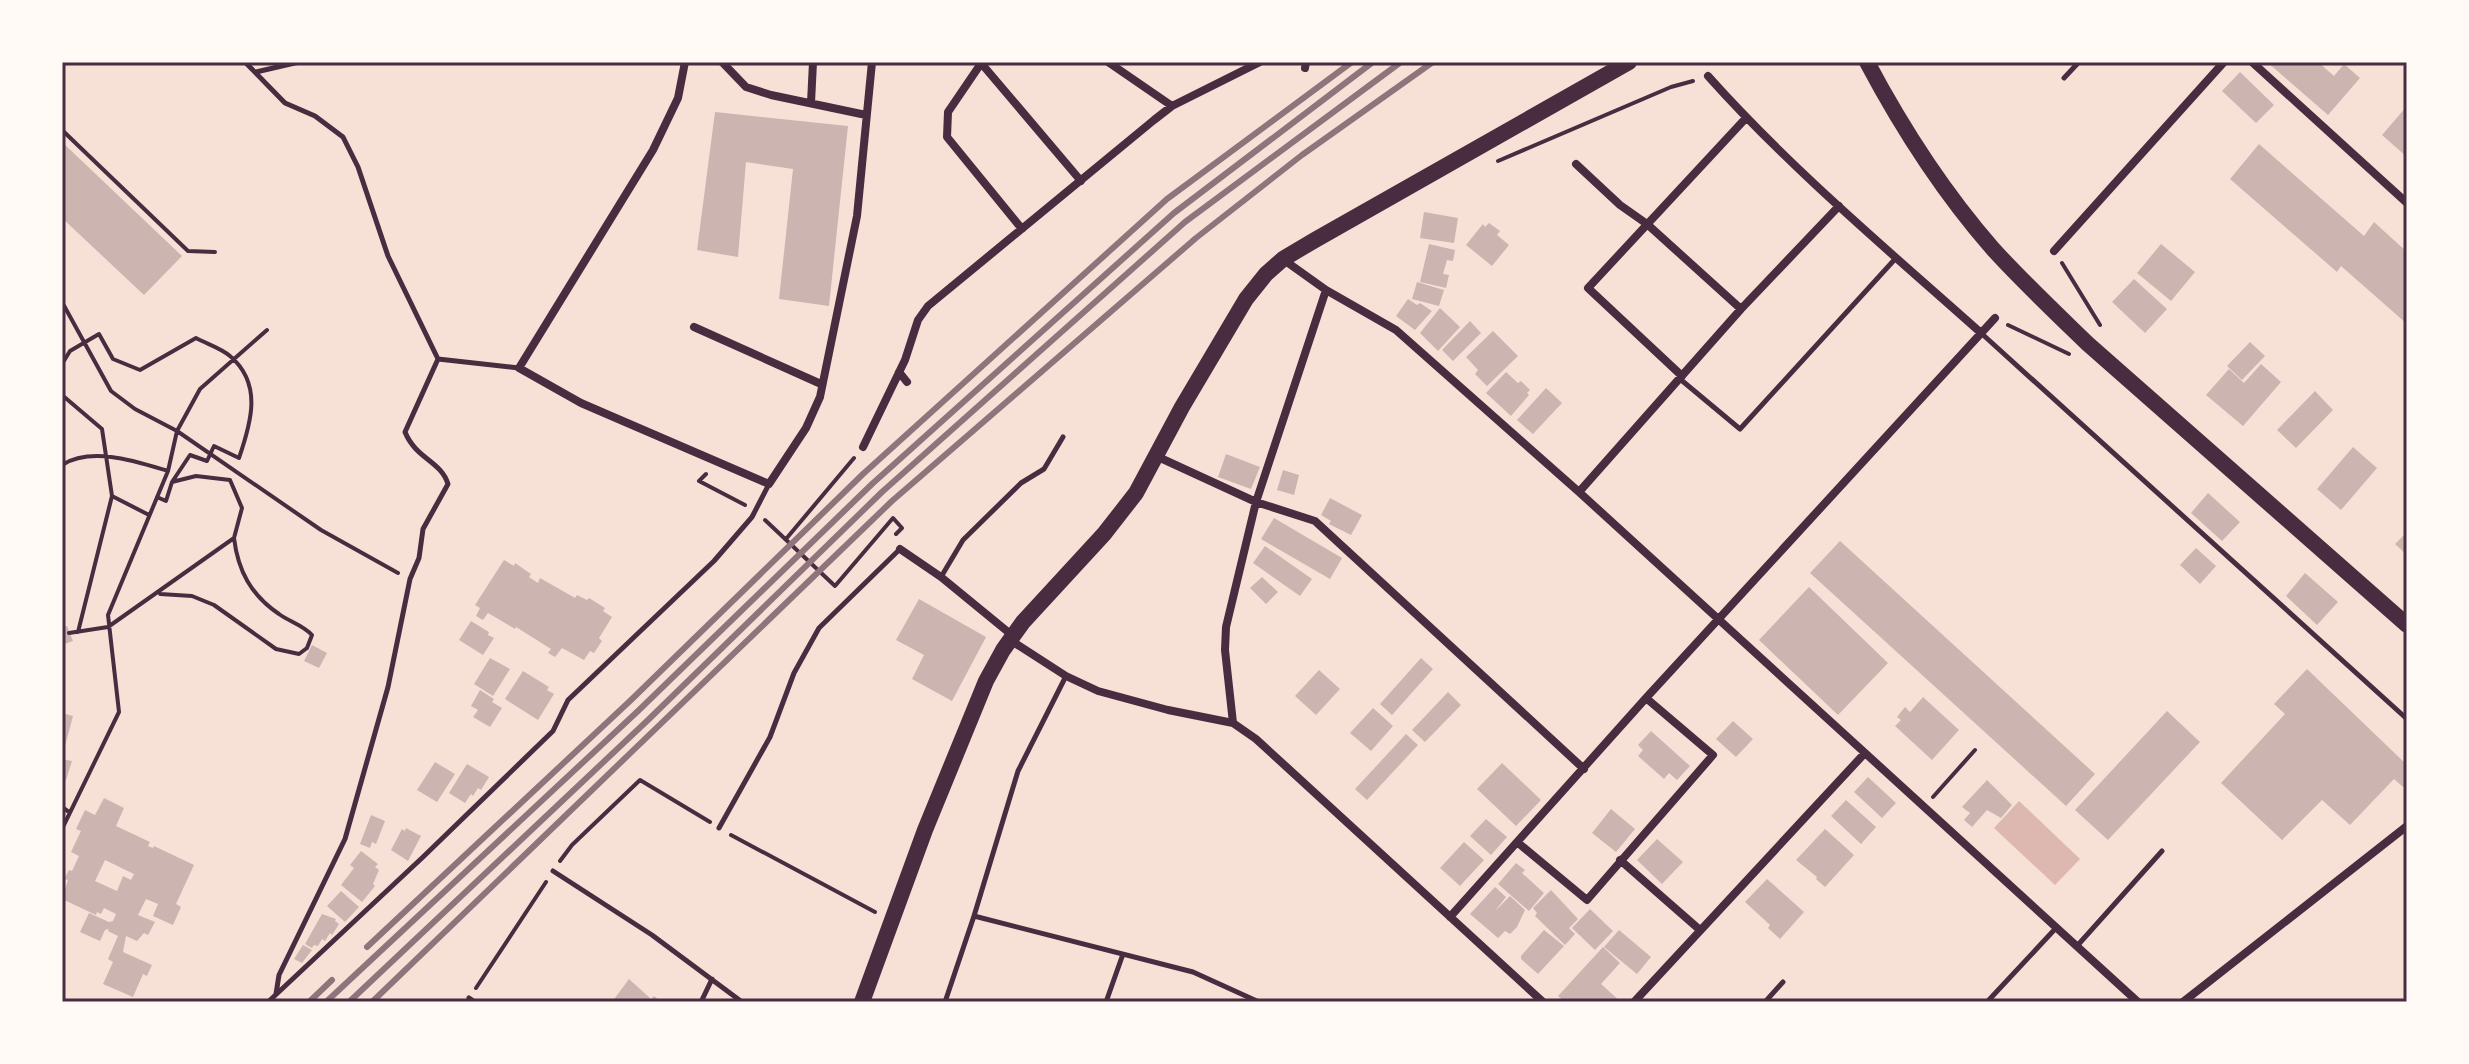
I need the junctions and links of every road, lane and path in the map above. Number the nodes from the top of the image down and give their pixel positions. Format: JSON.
{"nodes":[{"id":1,"x":245,"y":62,"type":"edge"},
{"id":2,"x":299,"y":62,"type":"edge"},
{"id":3,"x":685,"y":62,"type":"edge"},
{"id":4,"x":722,"y":62,"type":"edge"},
{"id":5,"x":813,"y":62,"type":"edge"},
{"id":6,"x":872,"y":62,"type":"edge"},
{"id":7,"x":981,"y":62,"type":"edge"},
{"id":8,"x":1108,"y":62,"type":"edge"},
{"id":9,"x":1260,"y":62,"type":"edge"},
{"id":10,"x":1629,"y":62,"type":"edge"},
{"id":11,"x":1867,"y":62,"type":"edge"},
{"id":12,"x":2079,"y":62,"type":"edge"},
{"id":13,"x":2224,"y":62,"type":"edge"},
{"id":14,"x":2252,"y":62,"type":"edge"},
{"id":15,"x":255,"y":72,"type":"junction"},
{"id":16,"x":1708,"y":76,"type":"joint"},
{"id":17,"x":2064,"y":78,"type":"dead end"},
{"id":18,"x":811,"y":103,"type":"junction"},
{"id":19,"x":1172,"y":106,"type":"junction"},
{"id":20,"x":866,"y":115,"type":"junction"},
{"id":21,"x":1746,"y":118,"type":"junction"},
{"id":22,"x":62,"y":130,"type":"edge"},
{"id":23,"x":1495,"y":162,"type":"dead end"},
{"id":24,"x":1576,"y":164,"type":"dead end"},
{"id":25,"x":1081,"y":181,"type":"junction"},
{"id":26,"x":2407,"y":203,"type":"edge"},
{"id":27,"x":1839,"y":206,"type":"junction"},
{"id":28,"x":1647,"y":224,"type":"junction"},
{"id":29,"x":1022,"y":229,"type":"junction"},
{"id":30,"x":2054,"y":251,"type":"joint"},
{"id":31,"x":215,"y":252,"type":"dead end"},
{"id":32,"x":1897,"y":257,"type":"junction"},
{"id":33,"x":1283,"y":259,"type":"junction"},
{"id":34,"x":1326,"y":290,"type":"junction"},
{"id":35,"x":62,"y":302,"type":"edge"},
{"id":36,"x":1741,"y":309,"type":"junction"},
{"id":37,"x":1995,"y":318,"type":"joint"},
{"id":38,"x":2100,"y":325,"type":"dead end"},
{"id":39,"x":694,"y":327,"type":"dead end"},
{"id":40,"x":267,"y":330,"type":"dead end"},
{"id":41,"x":1981,"y":333,"type":"junction"},
{"id":42,"x":85,"y":343,"type":"junction"},
{"id":43,"x":2079,"y":354,"type":"dead end"},
{"id":44,"x":438,"y":359,"type":"junction"},
{"id":45,"x":234,"y":360,"type":"junction"},
{"id":46,"x":62,"y":364,"type":"edge"},
{"id":47,"x":519,"y":368,"type":"junction"},
{"id":48,"x":899,"y":372,"type":"junction"},
{"id":49,"x":1681,"y":377,"type":"junction"},
{"id":50,"x":907,"y":382,"type":"dead end"},
{"id":51,"x":821,"y":384,"type":"junction"},
{"id":52,"x":62,"y":395,"type":"edge"},
{"id":53,"x":177,"y":431,"type":"junction"},
{"id":54,"x":1063,"y":437,"type":"dead end"},
{"id":55,"x":863,"y":447,"type":"joint"},
{"id":56,"x":211,"y":454,"type":"junction"},
{"id":57,"x":1156,"y":456,"type":"junction"},
{"id":58,"x":105,"y":458,"type":"junction"},
{"id":59,"x":62,"y":465,"type":"edge"},
{"id":60,"x":168,"y":471,"type":"junction"},
{"id":61,"x":717,"y":479,"type":"dead end"},
{"id":62,"x":172,"y":482,"type":"junction"},
{"id":63,"x":769,"y":484,"type":"junction"},
{"id":64,"x":1579,"y":492,"type":"junction"},
{"id":65,"x":112,"y":496,"type":"junction"},
{"id":66,"x":157,"y":497,"type":"junction"},
{"id":67,"x":1256,"y":502,"type":"junction"},
{"id":68,"x":751,"y":508,"type":"dead end"},
{"id":69,"x":149,"y":515,"type":"junction"},
{"id":70,"x":763,"y":518,"type":"dead end"},
{"id":71,"x":234,"y":538,"type":"junction"},
{"id":72,"x":786,"y":539,"type":"junction"},
{"id":73,"x":892,"y":539,"type":"dead end"},
{"id":74,"x":900,"y":549,"type":"joint"},
{"id":75,"x":941,"y":577,"type":"junction"},
{"id":76,"x":410,"y":579,"type":"junction"},
{"id":77,"x":158,"y":594,"type":"junction"},
{"id":78,"x":2405,"y":619,"type":"edge"},
{"id":79,"x":1719,"y":621,"type":"junction"},
{"id":80,"x":108,"y":627,"type":"junction"},
{"id":81,"x":78,"y":632,"type":"junction"},
{"id":82,"x":69,"y":633,"type":"dead end"},
{"id":83,"x":1012,"y":638,"type":"junction"},
{"id":84,"x":1066,"y":676,"type":"junction"},
{"id":85,"x":1646,"y":698,"type":"junction"},
{"id":86,"x":2407,"y":719,"type":"edge"},
{"id":87,"x":1233,"y":723,"type":"junction"},
{"id":88,"x":1975,"y":750,"type":"dead end"},
{"id":89,"x":1864,"y":754,"type":"junction"},
{"id":90,"x":1584,"y":769,"type":"junction"},
{"id":91,"x":62,"y":807,"type":"edge"},
{"id":92,"x":1923,"y":807,"type":"junction"},
{"id":93,"x":69,"y":812,"type":"junction"},
{"id":94,"x":63,"y":825,"type":"edge"},
{"id":95,"x":2407,"y":826,"type":"edge"},
{"id":96,"x":719,"y":828,"type":"junction"},
{"id":97,"x":1517,"y":842,"type":"junction"},
{"id":98,"x":2162,"y":851,"type":"dead end"},
{"id":99,"x":1620,"y":860,"type":"junction"},
{"id":100,"x":553,"y":871,"type":"junction"},
{"id":101,"x":974,"y":916,"type":"junction"},
{"id":102,"x":1450,"y":917,"type":"junction"},
{"id":103,"x":891,"y":920,"type":"junction"},
{"id":104,"x":2056,"y":928,"type":"junction"},
{"id":105,"x":1700,"y":930,"type":"junction"},
{"id":106,"x":2077,"y":946,"type":"junction"},
{"id":107,"x":1123,"y":954,"type":"junction"},
{"id":108,"x":712,"y":979,"type":"junction"},
{"id":109,"x":1783,"y":982,"type":"dead end"},
{"id":110,"x":276,"y":995,"type":"junction"},
{"id":111,"x":472,"y":1000,"type":"edge"},
{"id":112,"x":268,"y":1002,"type":"edge"},
{"id":113,"x":701,"y":1002,"type":"edge"},
{"id":114,"x":742,"y":1002,"type":"edge"},
{"id":115,"x":862,"y":1002,"type":"edge"},
{"id":116,"x":945,"y":1002,"type":"edge"},
{"id":117,"x":1106,"y":1002,"type":"edge"},
{"id":118,"x":1259,"y":1002,"type":"edge"},
{"id":119,"x":1543,"y":1002,"type":"edge"},
{"id":120,"x":1634,"y":1002,"type":"edge"},
{"id":121,"x":1765,"y":1002,"type":"edge"},
{"id":122,"x":1987,"y":1002,"type":"edge"},
{"id":123,"x":2138,"y":1002,"type":"edge"},
{"id":124,"x":2183,"y":1002,"type":"edge"}],
"edges":[{"from":1,"to":15,"type":"lane"},
{"from":2,"to":15,"type":"lane"},
{"from":3,"to":47,"type":"street"},
{"from":4,"to":18,"type":"street"},
{"from":5,"to":18,"type":"street"},
{"from":6,"to":20,"type":"street"},
{"from":7,"to":25,"type":"street"},
{"from":7,"to":29,"type":"street"},
{"from":8,"to":19,"type":"street"},
{"from":9,"to":19,"type":"street"},
{"from":10,"to":33,"type":"main road"},
{"from":11,"to":78,"type":"main road"},
{"from":12,"to":17,"type":"lane"},
{"from":13,"to":30,"type":"street"},
{"from":14,"to":26,"type":"street"},
{"from":15,"to":44,"type":"lane"},
{"from":16,"to":21,"type":"street"},
{"from":16,"to":23,"type":"path"},
{"from":18,"to":20,"type":"street"},
{"from":19,"to":25,"type":"street"},
{"from":20,"to":51,"type":"street"},
{"from":21,"to":27,"type":"street"},
{"from":21,"to":28,"type":"street"},
{"from":22,"to":31,"type":"path"},
{"from":24,"to":28,"type":"street"},
{"from":25,"to":29,"type":"street"},
{"from":27,"to":32,"type":"street"},
{"from":27,"to":36,"type":"street"},
{"from":28,"to":36,"type":"street"},
{"from":28,"to":49,"type":"street"},
{"from":29,"to":48,"type":"street"},
{"from":30,"to":38,"type":"path"},
{"from":32,"to":41,"type":"street"},
{"from":32,"to":49,"type":"lane"},
{"from":33,"to":34,"type":"street"},
{"from":33,"to":57,"type":"main road"},
{"from":34,"to":64,"type":"street"},
{"from":34,"to":67,"type":"street"},
{"from":35,"to":42,"type":"path"},
{"from":36,"to":49,"type":"street"},
{"from":37,"to":41,"type":"street"},
{"from":37,"to":43,"type":"path"},
{"from":39,"to":51,"type":"street"},
{"from":40,"to":45,"type":"path"},
{"from":41,"to":79,"type":"street"},
{"from":41,"to":86,"type":"lane"},
{"from":42,"to":45,"type":"path"},
{"from":42,"to":46,"type":"path"},
{"from":42,"to":53,"type":"path"},
{"from":44,"to":47,"type":"lane"},
{"from":44,"to":76,"type":"lane"},
{"from":45,"to":53,"type":"path"},
{"from":45,"to":56,"type":"path"},
{"from":47,"to":63,"type":"street"},
{"from":48,"to":50,"type":"street"},
{"from":48,"to":55,"type":"street"},
{"from":49,"to":64,"type":"street"},
{"from":51,"to":63,"type":"street"},
{"from":52,"to":58,"type":"path"},
{"from":53,"to":56,"type":"path"},
{"from":53,"to":60,"type":"path"},
{"from":54,"to":75,"type":"lane"},
{"from":55,"to":72,"type":"path"},
{"from":56,"to":62,"type":"path"},
{"from":56,"to":76,"type":"path"},
{"from":57,"to":67,"type":"street"},
{"from":57,"to":83,"type":"main road"},
{"from":58,"to":59,"type":"path"},
{"from":58,"to":60,"type":"path"},
{"from":58,"to":65,"type":"path"},
{"from":60,"to":66,"type":"path"},
{"from":61,"to":68,"type":"path"},
{"from":62,"to":66,"type":"path"},
{"from":62,"to":71,"type":"path"},
{"from":63,"to":110,"type":"lane"},
{"from":64,"to":79,"type":"street"},
{"from":65,"to":69,"type":"path"},
{"from":65,"to":81,"type":"path"},
{"from":66,"to":69,"type":"path"},
{"from":67,"to":87,"type":"street"},
{"from":67,"to":90,"type":"street"},
{"from":69,"to":80,"type":"path"},
{"from":70,"to":72,"type":"path"},
{"from":71,"to":77,"type":"path"},
{"from":71,"to":77,"type":"path"},
{"from":72,"to":73,"type":"path"},
{"from":74,"to":75,"type":"street"},
{"from":74,"to":96,"type":"lane"},
{"from":75,"to":83,"type":"street"},
{"from":76,"to":110,"type":"lane"},
{"from":77,"to":80,"type":"path"},
{"from":79,"to":85,"type":"street"},
{"from":79,"to":89,"type":"street"},
{"from":80,"to":81,"type":"path"},
{"from":80,"to":93,"type":"path"},
{"from":81,"to":82,"type":"path"},
{"from":83,"to":84,"type":"street"},
{"from":83,"to":103,"type":"main road"},
{"from":84,"to":87,"type":"street"},
{"from":84,"to":101,"type":"lane"},
{"from":85,"to":90,"type":"street"},
{"from":85,"to":99,"type":"street"},
{"from":87,"to":102,"type":"street"},
{"from":88,"to":92,"type":"path"},
{"from":89,"to":92,"type":"street"},
{"from":89,"to":105,"type":"street"},
{"from":90,"to":97,"type":"street"},
{"from":91,"to":93,"type":"path"},
{"from":92,"to":104,"type":"street"},
{"from":93,"to":94,"type":"path"},
{"from":95,"to":124,"type":"street"},
{"from":96,"to":100,"type":"path"},
{"from":96,"to":103,"type":"path"},
{"from":97,"to":99,"type":"street"},
{"from":97,"to":102,"type":"street"},
{"from":98,"to":106,"type":"lane"},
{"from":99,"to":105,"type":"street"},
{"from":100,"to":108,"type":"lane"},
{"from":100,"to":111,"type":"path"},
{"from":101,"to":107,"type":"lane"},
{"from":101,"to":116,"type":"lane"},
{"from":102,"to":119,"type":"street"},
{"from":103,"to":115,"type":"main road"},
{"from":104,"to":106,"type":"street"},
{"from":104,"to":122,"type":"lane"},
{"from":105,"to":120,"type":"street"},
{"from":106,"to":123,"type":"street"},
{"from":107,"to":117,"type":"lane"},
{"from":107,"to":118,"type":"lane"},
{"from":108,"to":113,"type":"lane"},
{"from":108,"to":114,"type":"lane"},
{"from":109,"to":121,"type":"lane"},
{"from":110,"to":112,"type":"lane"}]}
